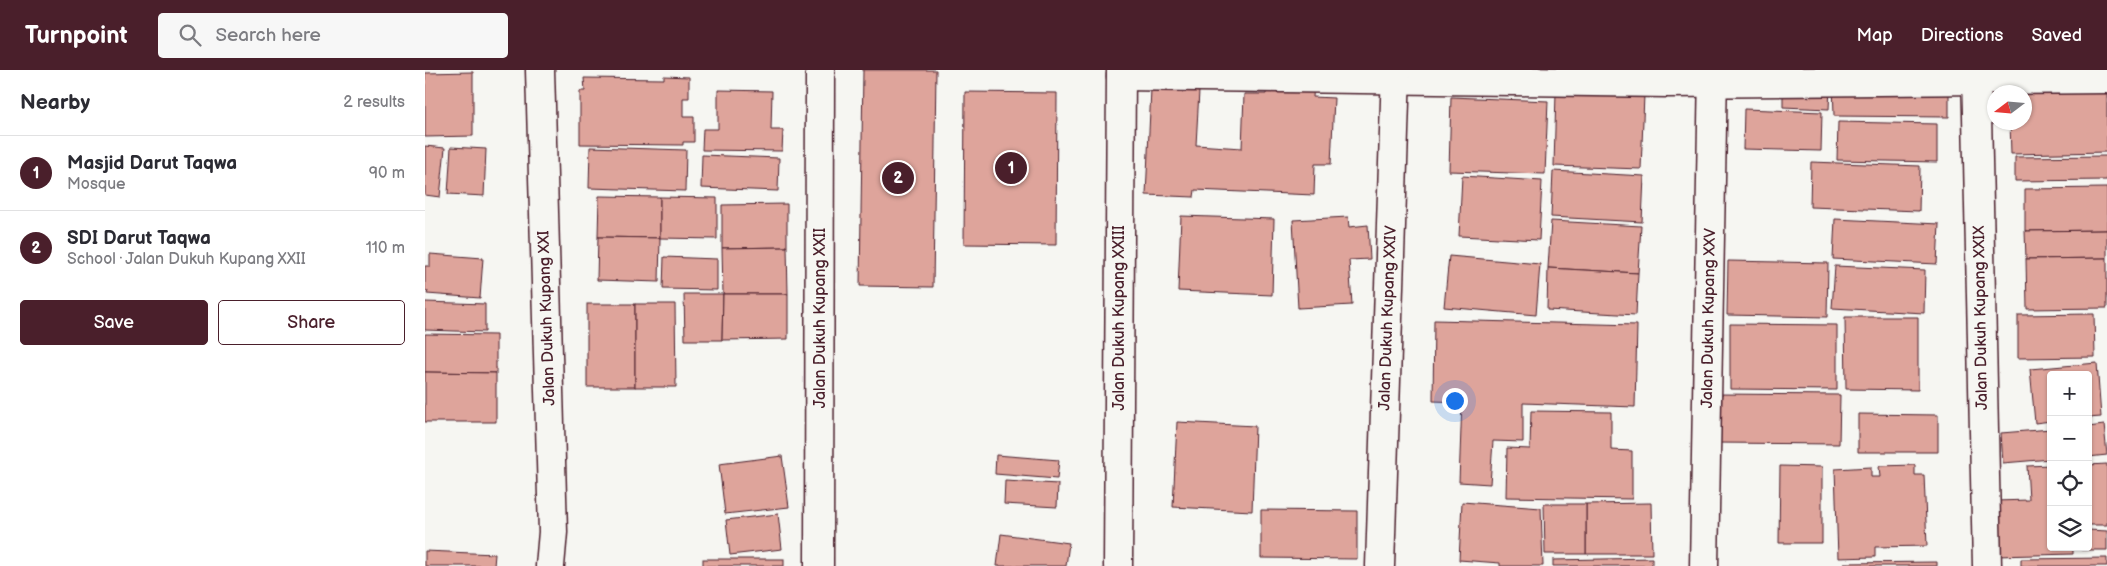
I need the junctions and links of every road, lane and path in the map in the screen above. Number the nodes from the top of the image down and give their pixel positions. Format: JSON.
{"nodes":[{"id":1,"x":540,"y":70,"type":"edge"},
{"id":2,"x":820,"y":70,"type":"edge"},
{"id":3,"x":1121,"y":73,"type":"edge"},
{"id":4,"x":1396,"y":75,"type":"edge"},
{"id":5,"x":1976,"y":75,"type":"edge"},
{"id":6,"x":1713,"y":76,"type":"edge"},
{"id":7,"x":2107,"y":78,"type":"edge"},
{"id":8,"x":550,"y":566,"type":"edge"},
{"id":9,"x":819,"y":566,"type":"edge"},
{"id":10,"x":1117,"y":566,"type":"edge"},
{"id":11,"x":1380,"y":566,"type":"edge"},
{"id":12,"x":1704,"y":566,"type":"edge"},
{"id":13,"x":1987,"y":566,"type":"edge"}],
"edges":[{"from":1,"to":8,"type":"street","name":"Jalan Dukuh Kupang XXI"},
{"from":2,"to":9,"type":"street","name":"Jalan Dukuh Kupang XXII"},
{"from":3,"to":4,"type":"street"},
{"from":3,"to":10,"type":"street","name":"Jalan Dukuh Kupang XXIII"},
{"from":4,"to":6,"type":"street"},
{"from":4,"to":11,"type":"street","name":"Jalan Dukuh Kupang XXIV"},
{"from":5,"to":6,"type":"street"},
{"from":5,"to":7,"type":"street"},
{"from":5,"to":13,"type":"street","name":"Jalan Dukuh Kupang XXIX"},
{"from":6,"to":12,"type":"street","name":"Jalan Dukuh Kupang XXV"}]}
